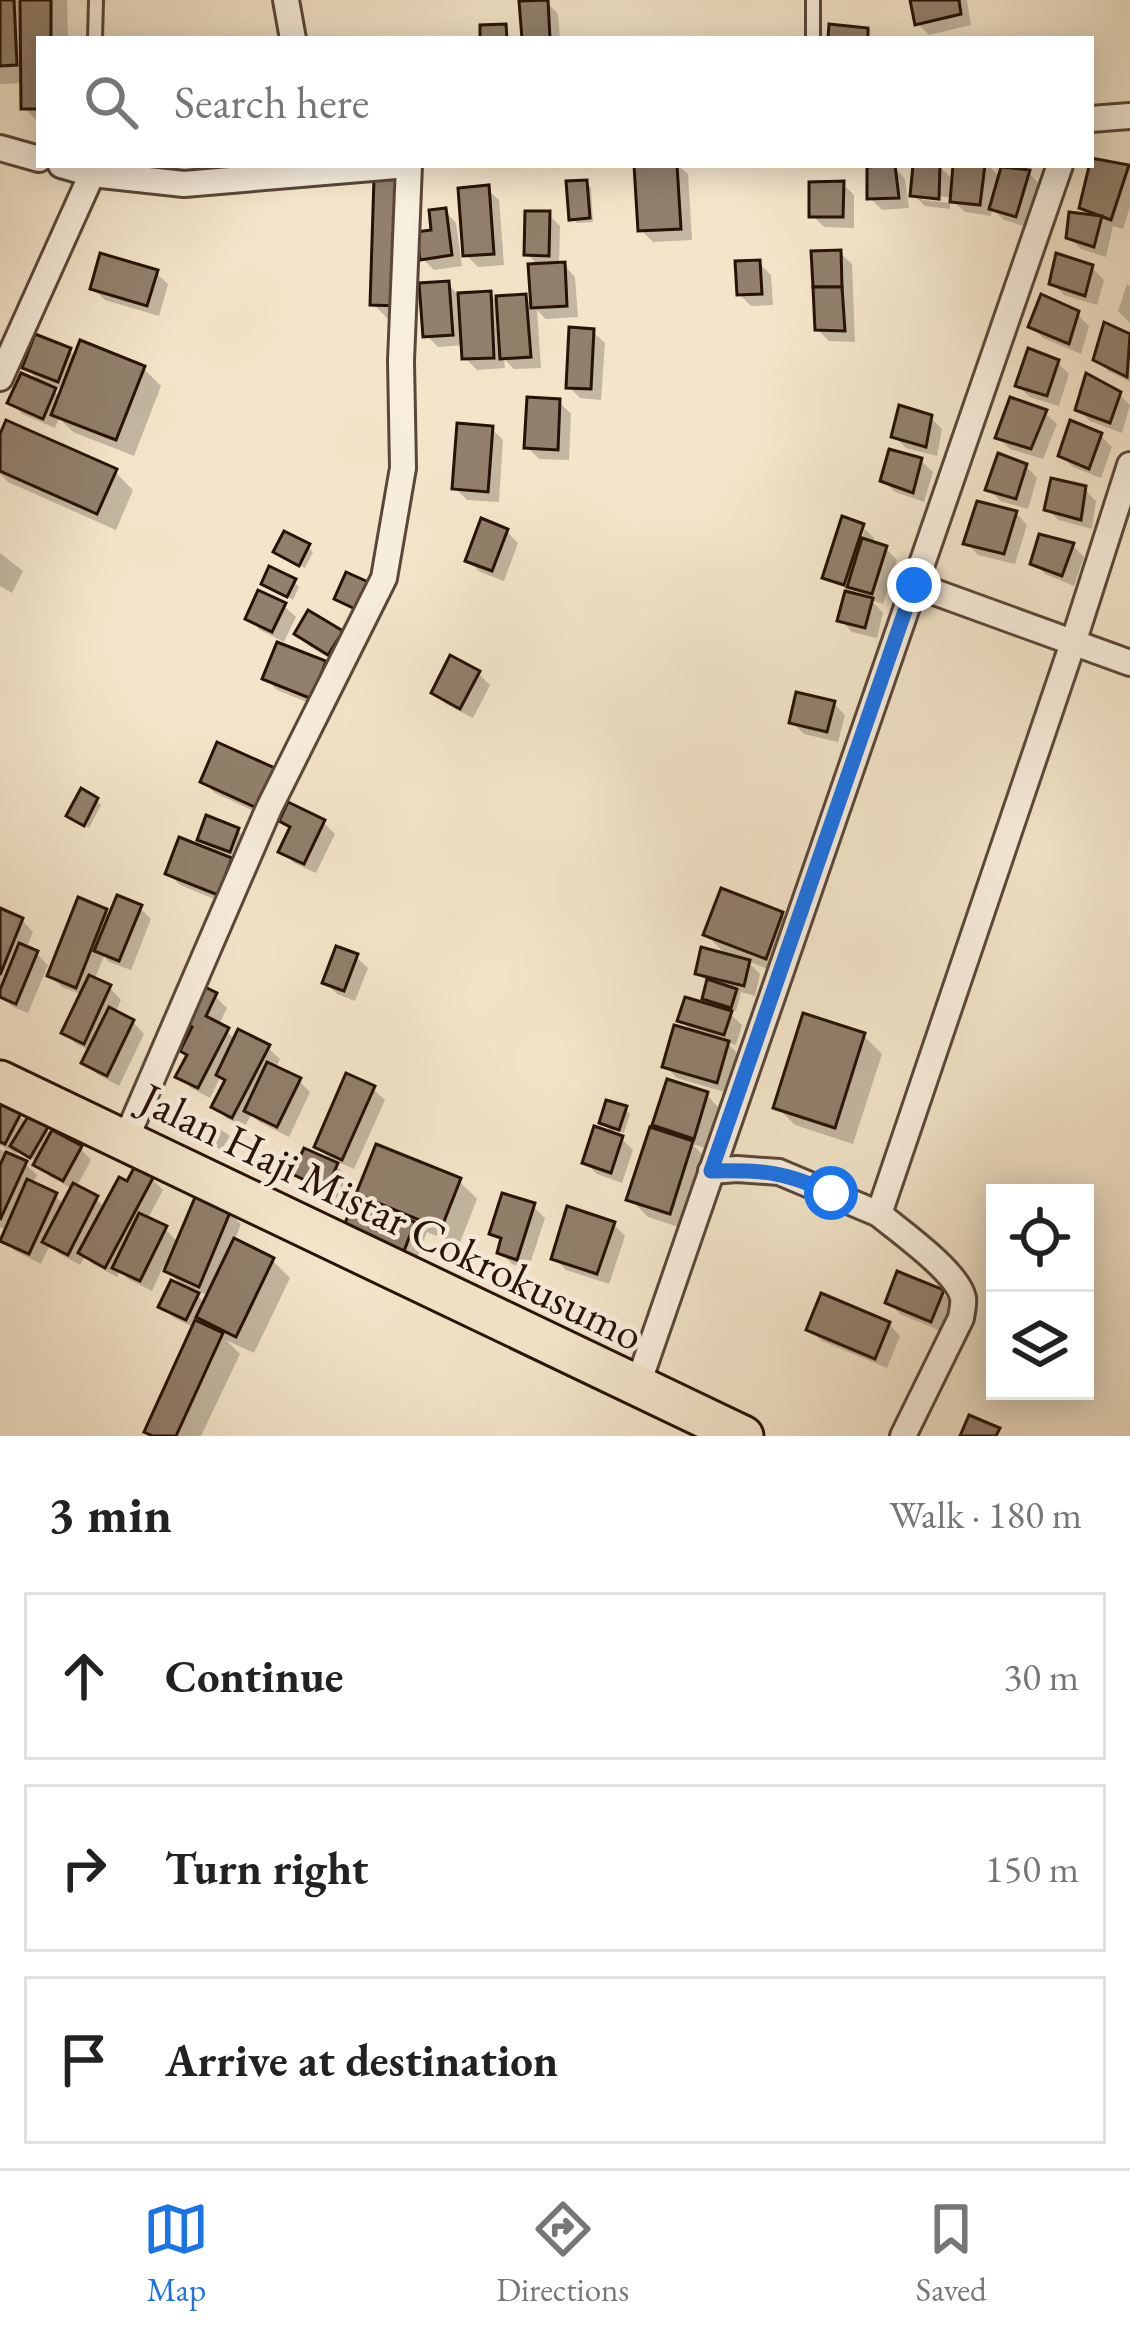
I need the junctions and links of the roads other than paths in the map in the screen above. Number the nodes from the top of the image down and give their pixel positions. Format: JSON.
{"nodes":[{"id":1,"x":96,"y":0,"type":"edge"},
{"id":2,"x":286,"y":0,"type":"edge"},
{"id":3,"x":813,"y":0,"type":"edge"},
{"id":4,"x":95,"y":36,"type":"edge"},
{"id":5,"x":292,"y":36,"type":"edge"},
{"id":6,"x":812,"y":36,"type":"edge"},
{"id":7,"x":1130,"y":116,"type":"edge"},
{"id":8,"x":1094,"y":118,"type":"edge"},
{"id":9,"x":0,"y":148,"type":"edge"},
{"id":10,"x":36,"y":158,"type":"edge"},
{"id":11,"x":408,"y":168,"type":"edge"},
{"id":12,"x":1059,"y":168,"type":"edge"},
{"id":13,"x":92,"y":169,"type":"edge"},
{"id":14,"x":317,"y":169,"type":"edge"},
{"id":15,"x":0,"y":378,"type":"edge"},
{"id":16,"x":1130,"y":465,"type":"edge"},
{"id":17,"x":914,"y":585,"type":"junction"},
{"id":18,"x":1074,"y":640,"type":"junction"},
{"id":19,"x":1130,"y":663,"type":"edge"},
{"id":20,"x":0,"y":1081,"type":"edge"},
{"id":21,"x":125,"y":1141,"type":"junction"},
{"id":22,"x":711,"y":1171,"type":"junction"},
{"id":23,"x":879,"y":1214,"type":"junction"},
{"id":24,"x":637,"y":1387,"type":"junction"},
{"id":25,"x":743,"y":1436,"type":"edge"},
{"id":26,"x":903,"y":1436,"type":"edge"}],
"edges":[{"from":1,"to":4,"type":"lane"},
{"from":2,"to":5,"type":"street"},
{"from":3,"to":6,"type":"lane"},
{"from":7,"to":8,"type":"street"},
{"from":9,"to":10,"type":"street"},
{"from":11,"to":21,"type":"street"},
{"from":12,"to":17,"type":"street"},
{"from":13,"to":14,"type":"street"},
{"from":13,"to":15,"type":"street"},
{"from":16,"to":18,"type":"street"},
{"from":17,"to":18,"type":"street"},
{"from":17,"to":22,"type":"street"},
{"from":18,"to":19,"type":"street"},
{"from":18,"to":23,"type":"street"},
{"from":20,"to":21,"type":"main road","name":"Jalan Haji Mistar Cokrokusumo"},
{"from":21,"to":24,"type":"main road","name":"Jalan Haji Mistar Cokrokusumo"},
{"from":22,"to":23,"type":"street"},
{"from":22,"to":24,"type":"street"},
{"from":23,"to":26,"type":"street"},
{"from":24,"to":25,"type":"main road","name":"Jalan Haji Mistar Cokrokusumo"}]}
